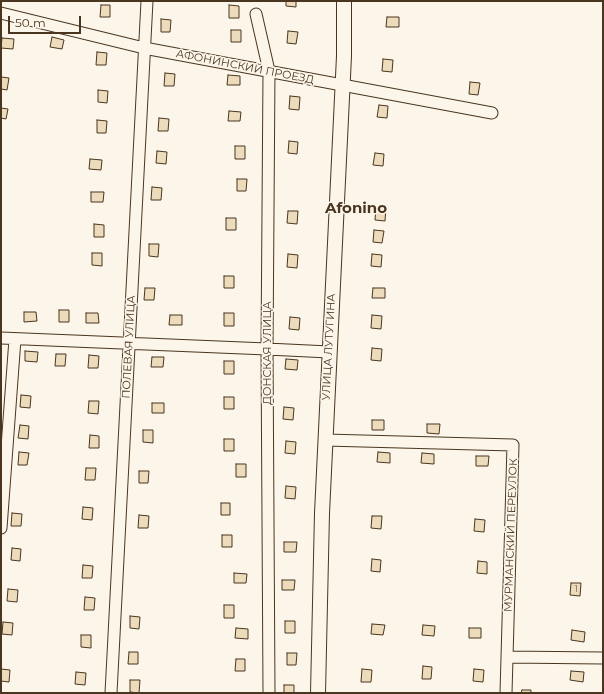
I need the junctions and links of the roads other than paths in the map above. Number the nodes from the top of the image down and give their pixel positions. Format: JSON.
{"nodes":[{"id":1,"x":147,"y":1,"type":"edge"},
{"id":2,"x":344,"y":1,"type":"edge"},
{"id":3,"x":1,"y":12,"type":"edge"},
{"id":4,"x":256,"y":14,"type":"dead end"},
{"id":5,"x":144,"y":48,"type":"junction"},
{"id":6,"x":269,"y":71,"type":"junction"},
{"id":7,"x":342,"y":85,"type":"junction"},
{"id":8,"x":492,"y":114,"type":"dead end"},
{"id":9,"x":1,"y":338,"type":"edge"},
{"id":10,"x":15,"y":339,"type":"junction"},
{"id":11,"x":129,"y":343,"type":"junction"},
{"id":12,"x":267,"y":349,"type":"junction"},
{"id":13,"x":329,"y":352,"type":"junction"},
{"id":14,"x":325,"y":440,"type":"junction"},
{"id":15,"x":1,"y":528,"type":"edge"},
{"id":16,"x":507,"y":657,"type":"junction"},
{"id":17,"x":603,"y":658,"type":"edge"},
{"id":18,"x":111,"y":693,"type":"edge"},
{"id":19,"x":269,"y":693,"type":"edge"},
{"id":20,"x":318,"y":693,"type":"edge"},
{"id":21,"x":506,"y":693,"type":"edge"}],
"edges":[{"from":1,"to":5,"type":"street","name":"ПОЛЕВАЯ УЛИЦА"},
{"from":2,"to":7,"type":"main road","name":"УЛИЦА ЛУТУГИНА"},
{"from":3,"to":5,"type":"street","name":"АФОНИНСКИЙ ПРОЕЗД"},
{"from":4,"to":6,"type":"street","name":"ДОНСКАЯ УЛИЦА"},
{"from":5,"to":6,"type":"street","name":"АФОНИНСКИЙ ПРОЕЗД"},
{"from":5,"to":11,"type":"street","name":"ПОЛЕВАЯ УЛИЦА"},
{"from":6,"to":7,"type":"street","name":"АФОНИНСКИЙ ПРОЕЗД"},
{"from":6,"to":12,"type":"street","name":"ДОНСКАЯ УЛИЦА"},
{"from":7,"to":8,"type":"street","name":"АФОНИНСКИЙ ПРОЕЗД"},
{"from":7,"to":13,"type":"main road","name":"УЛИЦА ЛУТУГИНА"},
{"from":9,"to":10,"type":"street"},
{"from":10,"to":11,"type":"street"},
{"from":10,"to":15,"type":"street"},
{"from":11,"to":12,"type":"street"},
{"from":11,"to":18,"type":"street","name":"ПОЛЕВАЯ УЛИЦА"},
{"from":12,"to":13,"type":"street"},
{"from":12,"to":19,"type":"street","name":"ДОНСКАЯ УЛИЦА"},
{"from":13,"to":14,"type":"main road","name":"УЛИЦА ЛУТУГИНА"},
{"from":14,"to":16,"type":"street","name":"МУРМАНСКИЙ ПЕРЕУЛОК"},
{"from":14,"to":20,"type":"main road","name":"УЛИЦА ЛУТУГИНА"},
{"from":16,"to":17,"type":"street"},
{"from":16,"to":21,"type":"street","name":"МУРМАНСКИЙ ПЕРЕУЛОК"}]}
